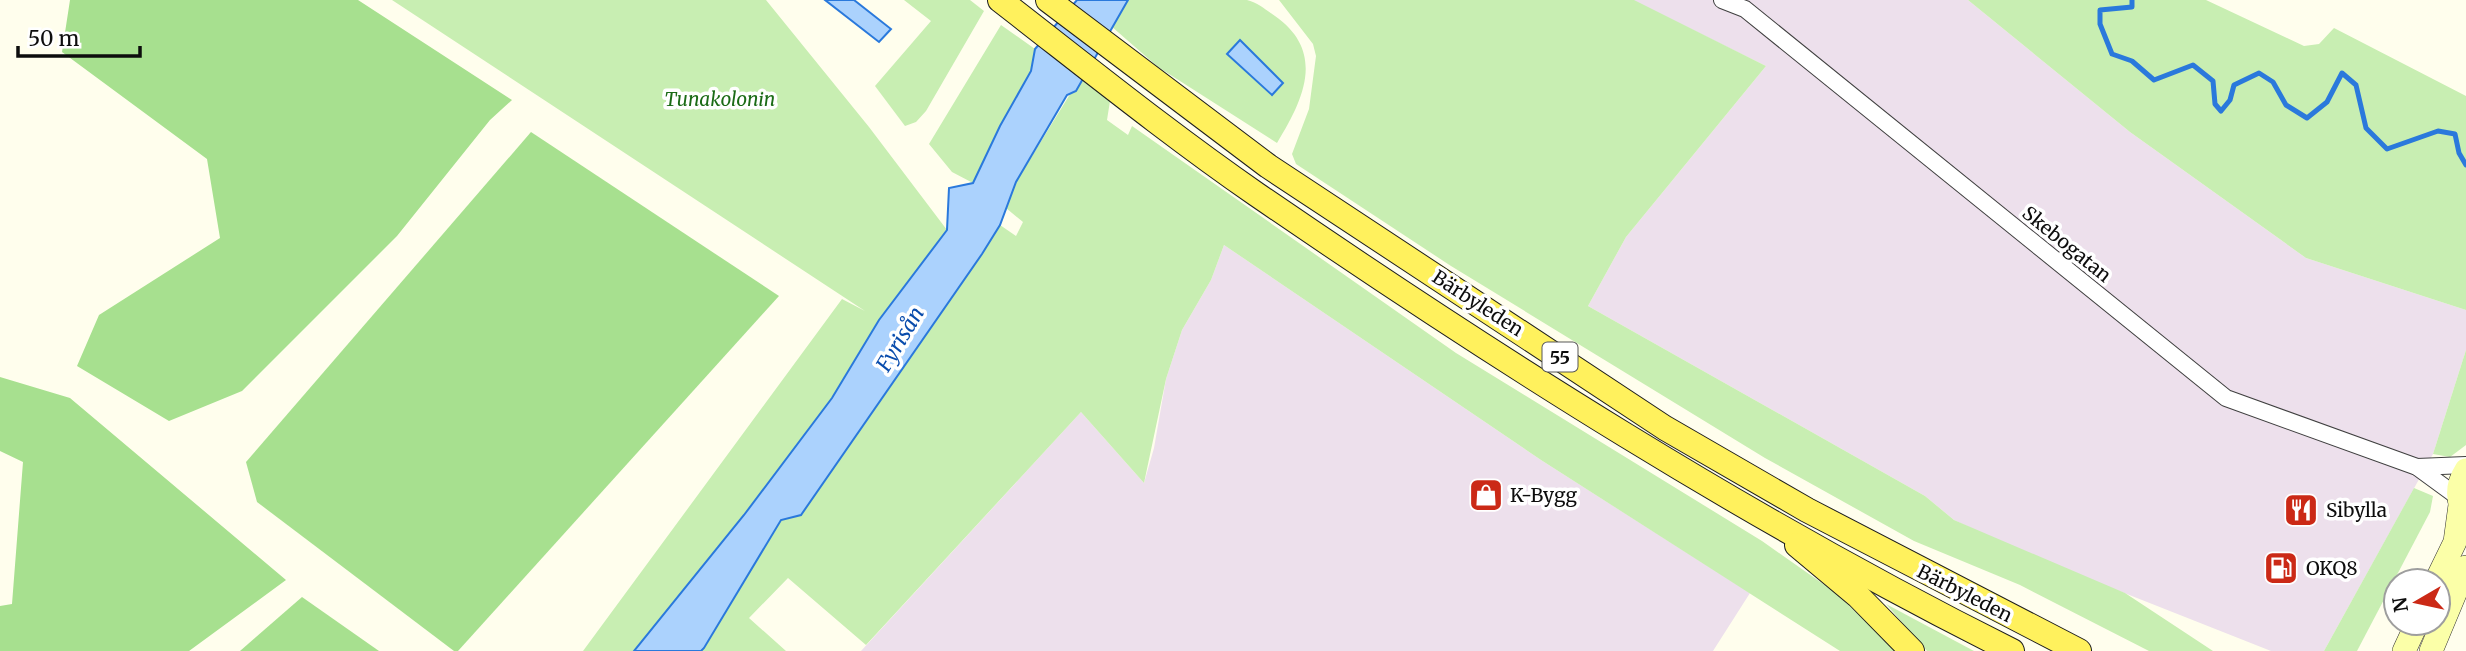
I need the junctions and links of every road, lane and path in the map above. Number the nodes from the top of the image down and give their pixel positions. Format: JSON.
{"nodes":[{"id":1,"x":1000,"y":0,"type":"edge"},
{"id":2,"x":1048,"y":0,"type":"edge"},
{"id":3,"x":1722,"y":0,"type":"edge"},
{"id":4,"x":2466,"y":464,"type":"edge"},
{"id":5,"x":2417,"y":467,"type":"junction"},
{"id":6,"x":2466,"y":470,"type":"edge"},
{"id":7,"x":2461,"y":506,"type":"edge"},
{"id":8,"x":1774,"y":523,"type":"junction"},
{"id":9,"x":2443,"y":567,"type":"edge"},
{"id":10,"x":2466,"y":567,"type":"edge"},
{"id":11,"x":1912,"y":651,"type":"edge"},
{"id":12,"x":2012,"y":651,"type":"edge"},
{"id":13,"x":2079,"y":651,"type":"edge"},
{"id":14,"x":2431,"y":651,"type":"edge"}],
"edges":[{"from":1,"to":8,"type":"main road","name":"Bärbyleden","number":"55"},
{"from":2,"to":13,"type":"main road","name":"Bärbyleden","number":"55"},
{"from":3,"to":5,"type":"street","name":"Skebogatan"},
{"from":4,"to":5,"type":"street","name":"Skebogatan"},
{"from":5,"to":7,"type":"street","name":"Skebogatan"},
{"from":6,"to":7,"type":"main road"},
{"from":7,"to":9,"type":"main road"},
{"from":8,"to":11,"type":"main road"},
{"from":8,"to":12,"type":"main road","name":"Bärbyleden","number":"55"},
{"from":10,"to":14,"type":"main road"}]}
